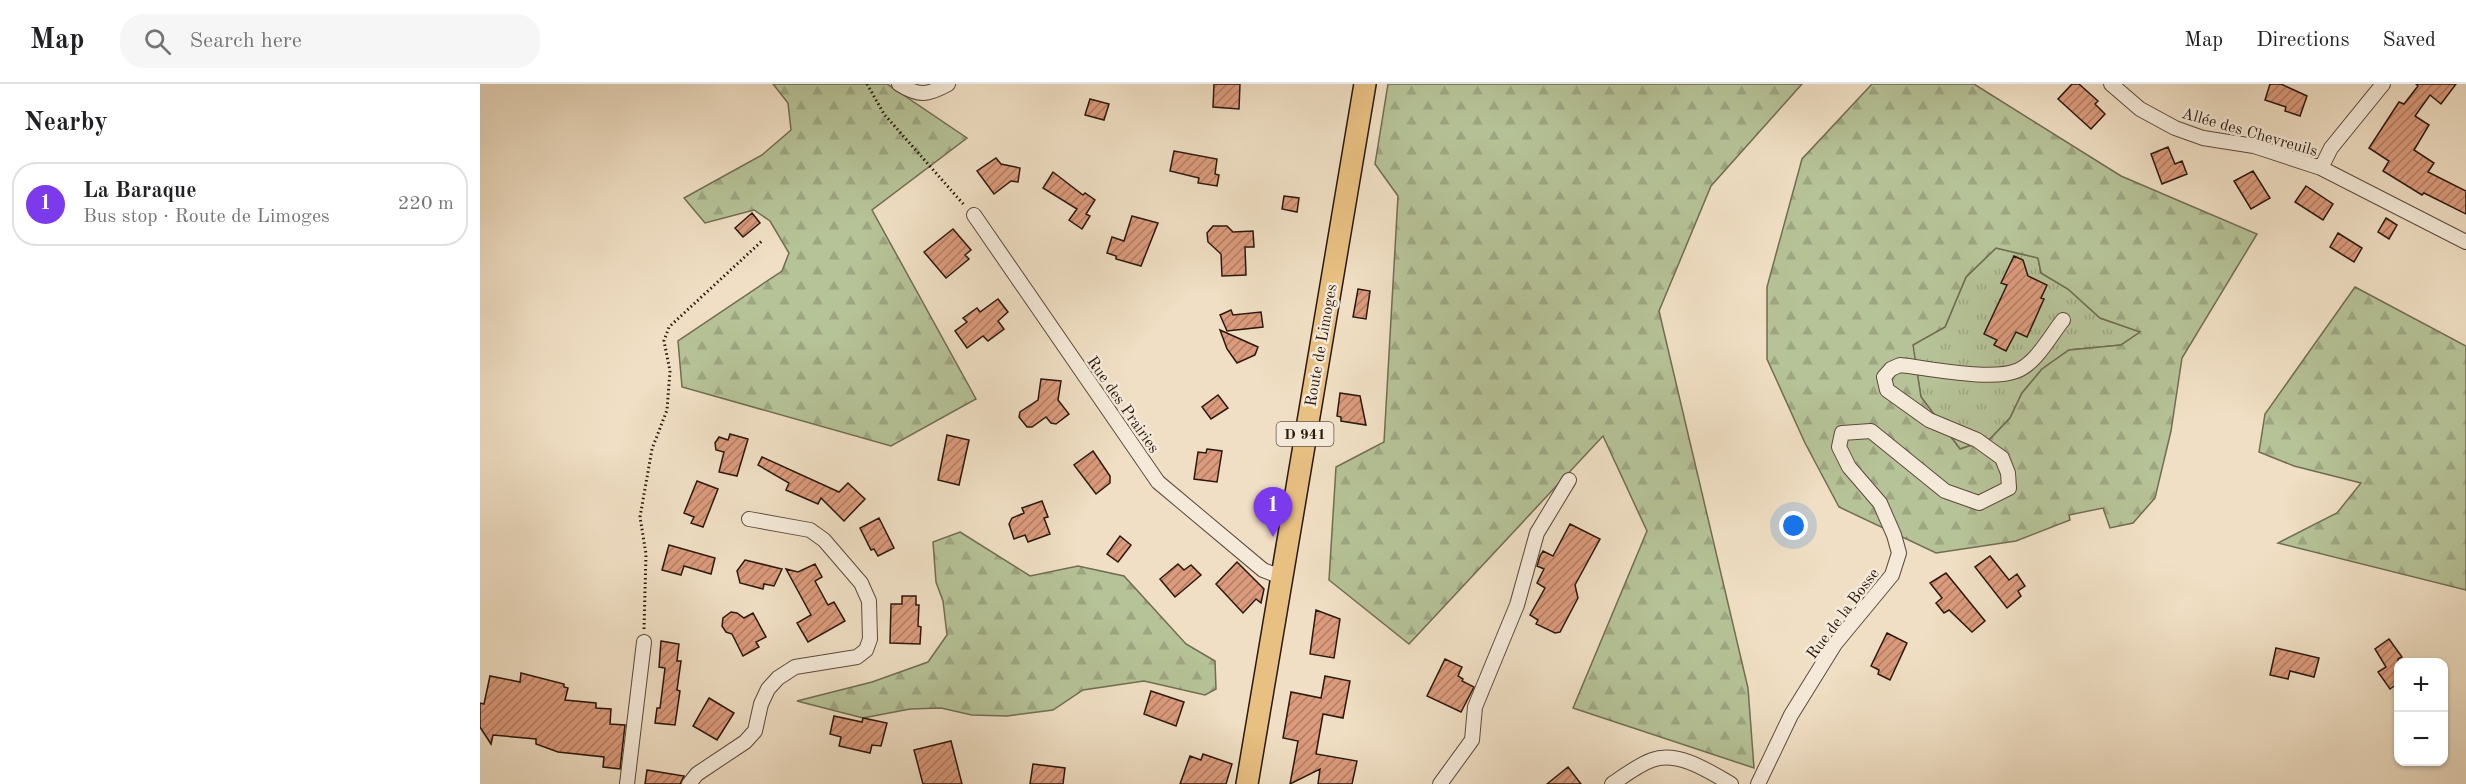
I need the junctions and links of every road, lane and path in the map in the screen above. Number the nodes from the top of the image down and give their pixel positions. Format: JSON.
{"nodes":[{"id":1,"x":867,"y":84,"type":"edge"},
{"id":2,"x":899,"y":84,"type":"edge"},
{"id":3,"x":948,"y":84,"type":"edge"},
{"id":4,"x":1365,"y":84,"type":"edge"},
{"id":5,"x":2111,"y":84,"type":"edge"},
{"id":6,"x":2383,"y":84,"type":"edge"},
{"id":7,"x":2321,"y":168,"type":"junction"},
{"id":8,"x":974,"y":215,"type":"joint"},
{"id":9,"x":763,"y":240,"type":"dead end"},
{"id":10,"x":2466,"y":242,"type":"edge"},
{"id":11,"x":2063,"y":320,"type":"dead end"},
{"id":12,"x":1569,"y":480,"type":"dead end"},
{"id":13,"x":748,"y":519,"type":"dead end"},
{"id":14,"x":1281,"y":577,"type":"junction"},
{"id":15,"x":644,"y":642,"type":"joint"},
{"id":16,"x":627,"y":784,"type":"edge"},
{"id":17,"x":689,"y":784,"type":"edge"},
{"id":18,"x":1247,"y":784,"type":"edge"},
{"id":19,"x":1440,"y":784,"type":"edge"},
{"id":20,"x":1612,"y":784,"type":"edge"},
{"id":21,"x":1731,"y":784,"type":"edge"},
{"id":22,"x":1758,"y":784,"type":"edge"}],
"edges":[{"from":1,"to":8,"type":"path"},
{"from":2,"to":3,"type":"street"},
{"from":4,"to":14,"type":"main road","name":"Route de Limoges","number":"D 941"},
{"from":5,"to":7,"type":"street","name":"Allée des Chevreuils"},
{"from":6,"to":7,"type":"street","name":"Allée des Chevreuils"},
{"from":7,"to":10,"type":"street","name":"Allée des Chevreuils"},
{"from":8,"to":14,"type":"street","name":"Rue des Prairies"},
{"from":9,"to":15,"type":"path"},
{"from":11,"to":22,"type":"street","name":"Rue de la Bosse"},
{"from":12,"to":19,"type":"street"},
{"from":13,"to":17,"type":"street"},
{"from":14,"to":18,"type":"main road","name":"Route de Limoges","number":"D 941"},
{"from":15,"to":16,"type":"street"},
{"from":20,"to":21,"type":"street"}]}
